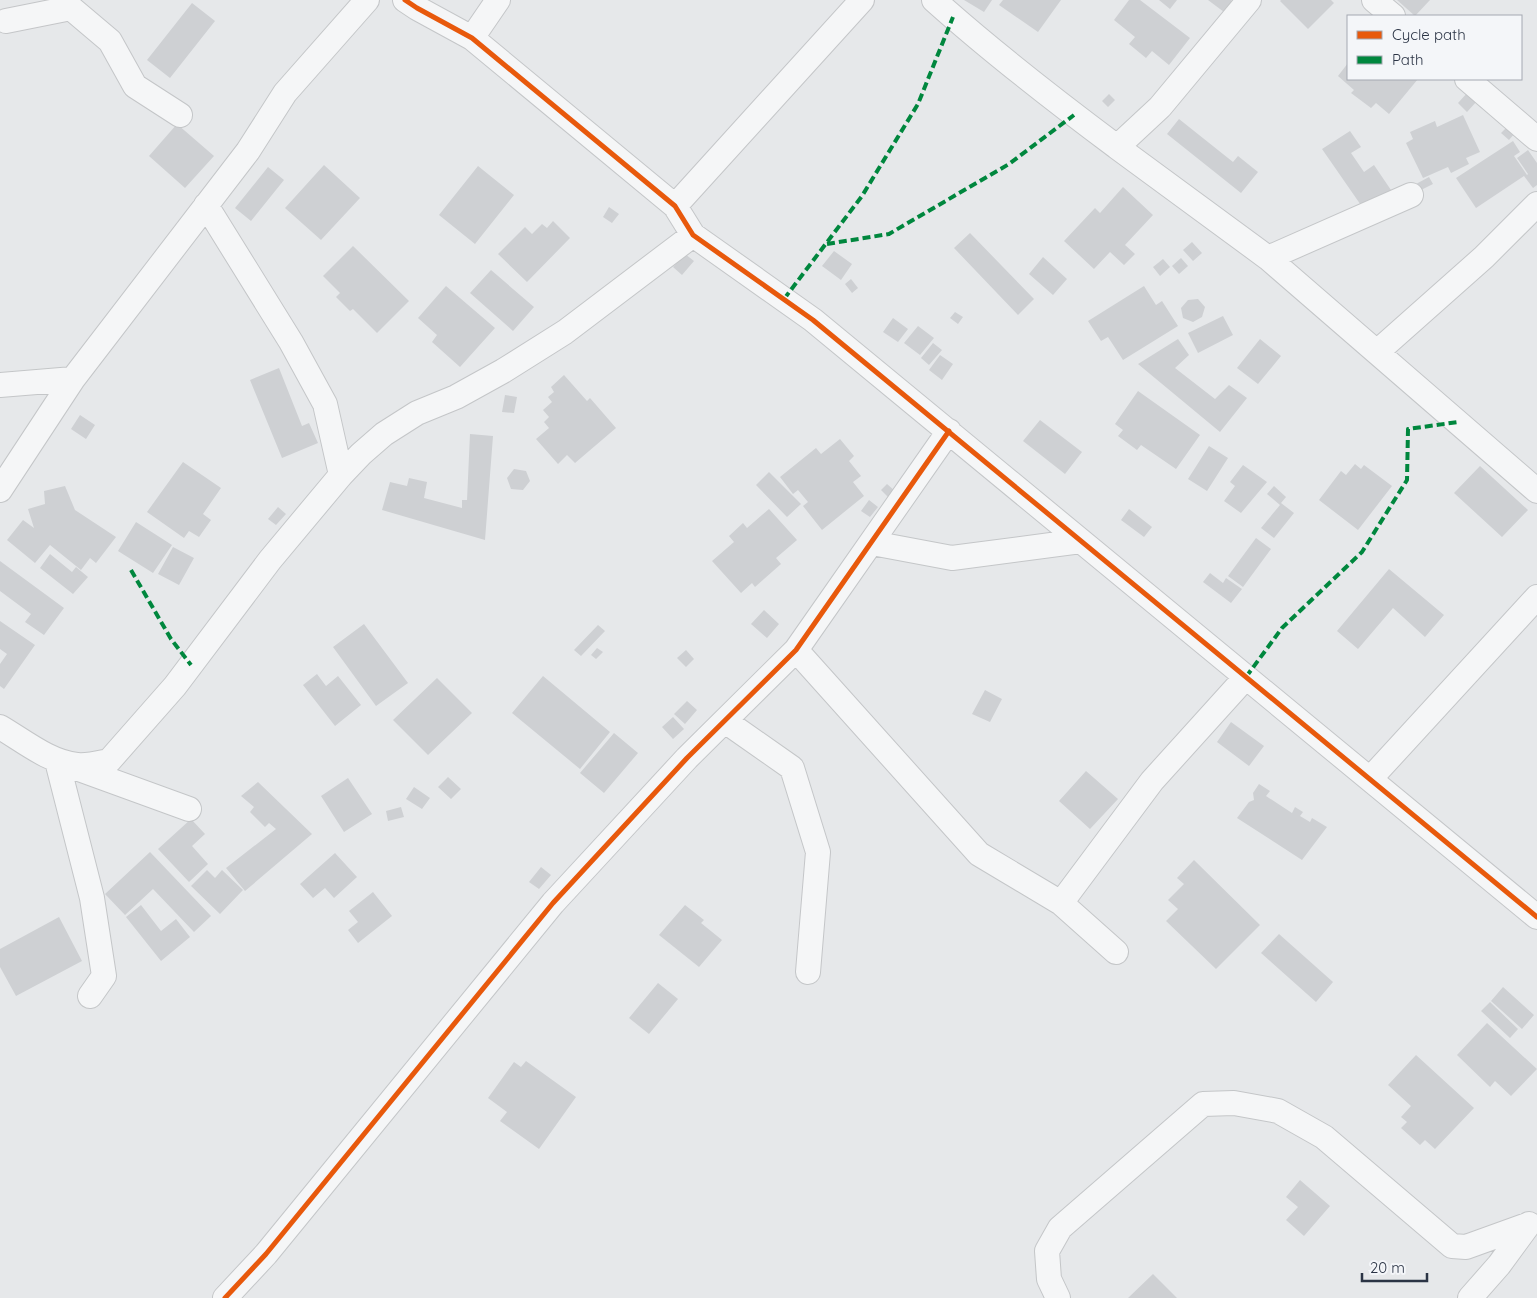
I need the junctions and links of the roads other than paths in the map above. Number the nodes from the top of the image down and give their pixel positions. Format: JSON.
{"nodes":[{"id":1,"x":22,"y":0,"type":"edge"},
{"id":2,"x":367,"y":0,"type":"edge"},
{"id":3,"x":406,"y":0,"type":"edge"},
{"id":4,"x":498,"y":0,"type":"edge"},
{"id":5,"x":862,"y":0,"type":"edge"},
{"id":6,"x":934,"y":0,"type":"edge"},
{"id":7,"x":1249,"y":0,"type":"edge"},
{"id":8,"x":1374,"y":0,"type":"edge"},
{"id":9,"x":1392,"y":15,"type":"edge"},
{"id":10,"x":3,"y":25,"type":"edge"},
{"id":11,"x":472,"y":38,"type":"junction"},
{"id":12,"x":1468,"y":80,"type":"edge"},
{"id":13,"x":180,"y":115,"type":"dead end"},
{"id":14,"x":1537,"y":139,"type":"edge"},
{"id":15,"x":1117,"y":147,"type":"junction"},
{"id":16,"x":1411,"y":195,"type":"dead end"},
{"id":17,"x":1537,"y":204,"type":"edge"},
{"id":18,"x":206,"y":205,"type":"junction"},
{"id":19,"x":675,"y":206,"type":"junction"},
{"id":20,"x":692,"y":235,"type":"junction"},
{"id":21,"x":1268,"y":258,"type":"junction"},
{"id":22,"x":1377,"y":352,"type":"junction"},
{"id":23,"x":72,"y":379,"type":"junction"},
{"id":24,"x":0,"y":385,"type":"edge"},
{"id":25,"x":948,"y":432,"type":"junction"},
{"id":26,"x":341,"y":475,"type":"junction"},
{"id":27,"x":0,"y":490,"type":"edge"},
{"id":28,"x":1537,"y":491,"type":"edge"},
{"id":29,"x":1081,"y":541,"type":"junction"},
{"id":30,"x":872,"y":543,"type":"junction"},
{"id":31,"x":1537,"y":597,"type":"edge"},
{"id":32,"x":796,"y":650,"type":"junction"},
{"id":33,"x":1246,"y":677,"type":"junction"},
{"id":34,"x":725,"y":721,"type":"junction"},
{"id":35,"x":0,"y":727,"type":"edge"},
{"id":36,"x":57,"y":761,"type":"junction"},
{"id":37,"x":1370,"y":779,"type":"junction"},
{"id":38,"x":189,"y":809,"type":"dead end"},
{"id":39,"x":1061,"y":903,"type":"junction"},
{"id":40,"x":1537,"y":918,"type":"edge"},
{"id":41,"x":1116,"y":952,"type":"dead end"},
{"id":42,"x":808,"y":972,"type":"dead end"},
{"id":43,"x":90,"y":996,"type":"dead end"},
{"id":44,"x":1532,"y":1220,"type":"edge"},
{"id":45,"x":225,"y":1298,"type":"edge"},
{"id":46,"x":1058,"y":1298,"type":"edge"},
{"id":47,"x":1470,"y":1298,"type":"edge"}],
"edges":[{"from":1,"to":10,"type":"street"},
{"from":2,"to":18,"type":"street"},
{"from":3,"to":11,"type":"street"},
{"from":4,"to":11,"type":"street"},
{"from":5,"to":19,"type":"street"},
{"from":6,"to":15,"type":"street"},
{"from":7,"to":15,"type":"street"},
{"from":8,"to":9,"type":"street"},
{"from":10,"to":13,"type":"street"},
{"from":11,"to":19,"type":"street"},
{"from":12,"to":14,"type":"street"},
{"from":15,"to":21,"type":"street"},
{"from":16,"to":21,"type":"street"},
{"from":17,"to":22,"type":"street"},
{"from":18,"to":23,"type":"street"},
{"from":18,"to":26,"type":"street"},
{"from":19,"to":20,"type":"street"},
{"from":20,"to":25,"type":"street"},
{"from":20,"to":26,"type":"street"},
{"from":21,"to":22,"type":"street"},
{"from":22,"to":28,"type":"street"},
{"from":23,"to":24,"type":"street"},
{"from":23,"to":27,"type":"street"},
{"from":25,"to":29,"type":"street"},
{"from":25,"to":30,"type":"street"},
{"from":26,"to":36,"type":"street"},
{"from":29,"to":30,"type":"street"},
{"from":29,"to":33,"type":"street"},
{"from":30,"to":32,"type":"street"},
{"from":31,"to":37,"type":"street"},
{"from":32,"to":34,"type":"street"},
{"from":32,"to":39,"type":"street"},
{"from":33,"to":37,"type":"street"},
{"from":33,"to":39,"type":"street"},
{"from":34,"to":42,"type":"street"},
{"from":34,"to":45,"type":"street"},
{"from":35,"to":36,"type":"street"},
{"from":36,"to":38,"type":"street"},
{"from":36,"to":43,"type":"street"},
{"from":37,"to":40,"type":"street"},
{"from":39,"to":41,"type":"street"},
{"from":44,"to":46,"type":"street"},
{"from":44,"to":47,"type":"street"}]}
